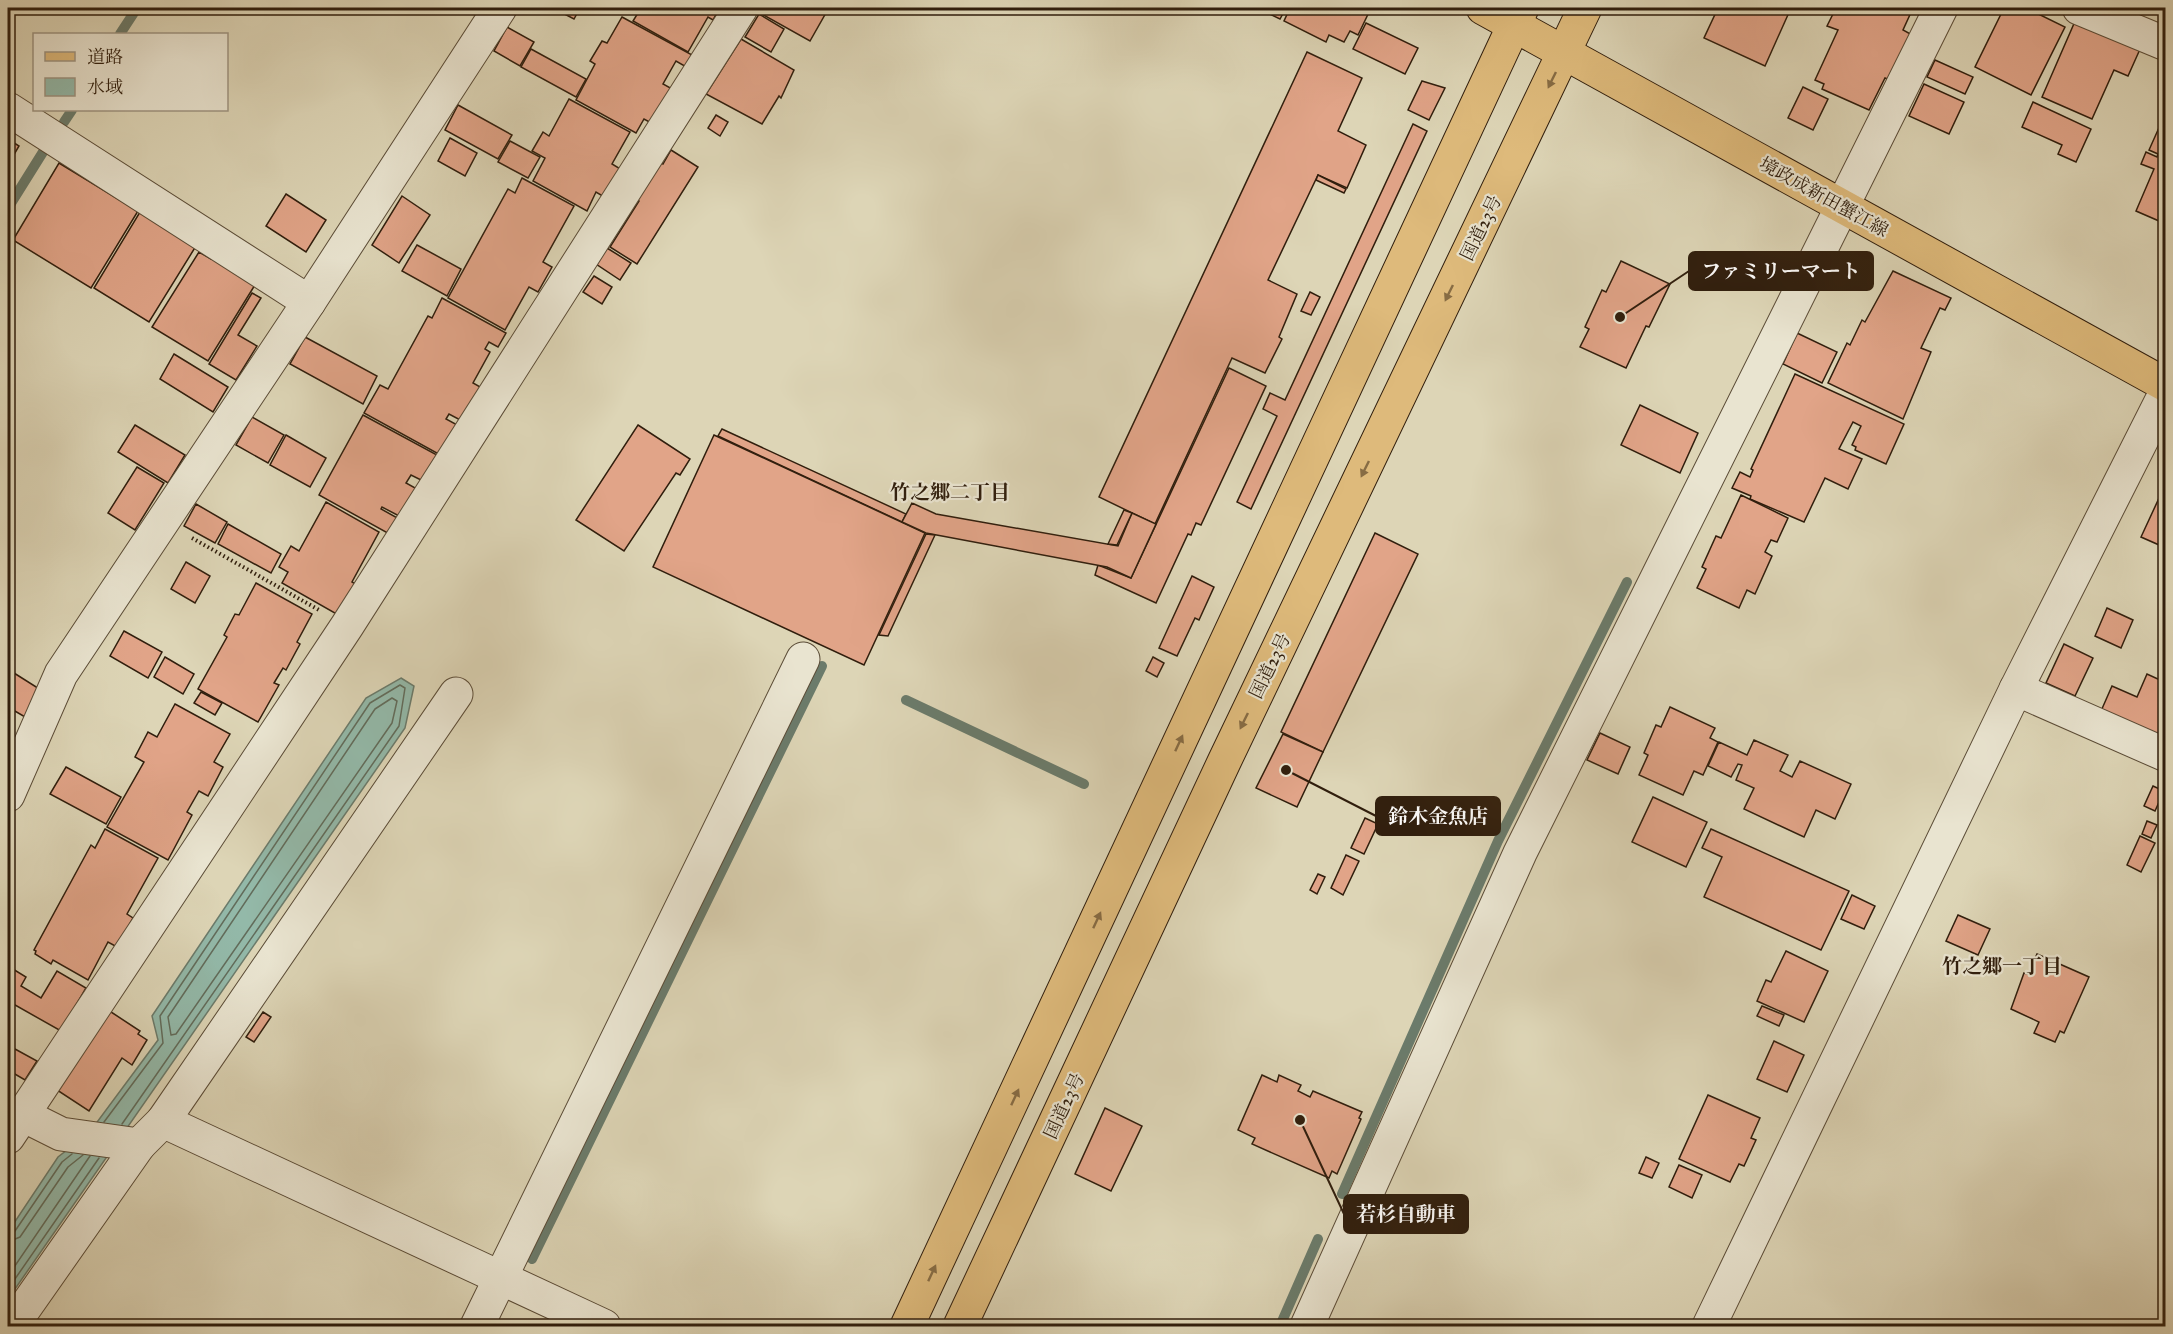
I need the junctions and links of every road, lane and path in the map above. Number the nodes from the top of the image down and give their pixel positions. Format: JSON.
{"nodes":[{"id":1,"x":500,"y":8,"type":"edge"},
{"id":2,"x":741,"y":8,"type":"edge"},
{"id":3,"x":1483,"y":8,"type":"edge"},
{"id":4,"x":1585,"y":8,"type":"edge"},
{"id":5,"x":1941,"y":8,"type":"edge"},
{"id":6,"x":2079,"y":8,"type":"edge"},
{"id":7,"x":1518,"y":16,"type":"edge"},
{"id":8,"x":2166,"y":45,"type":"edge"},
{"id":9,"x":1566,"y":51,"type":"junction"},
{"id":10,"x":8,"y":109,"type":"edge"},
{"id":11,"x":1842,"y":208,"type":"junction"},
{"id":12,"x":309,"y":302,"type":"junction"},
{"id":13,"x":2166,"y":385,"type":"edge"},
{"id":14,"x":2166,"y":392,"type":"edge"},
{"id":15,"x":163,"y":521,"type":"junction"},
{"id":16,"x":347,"y":626,"type":"junction"},
{"id":17,"x":803,"y":659,"type":"dead end"},
{"id":18,"x":2016,"y":689,"type":"junction"},
{"id":19,"x":456,"y":694,"type":"dead end"},
{"id":20,"x":2166,"y":755,"type":"edge"},
{"id":21,"x":8,"y":795,"type":"edge"},
{"id":22,"x":164,"y":1121,"type":"junction"},
{"id":23,"x":15,"y":1126,"type":"edge"},
{"id":24,"x":131,"y":1144,"type":"junction"},
{"id":25,"x":501,"y":1277,"type":"junction"},
{"id":26,"x":12,"y":1326,"type":"edge"},
{"id":27,"x":477,"y":1326,"type":"edge"},
{"id":28,"x":604,"y":1326,"type":"edge"},
{"id":29,"x":907,"y":1326,"type":"edge"},
{"id":30,"x":960,"y":1326,"type":"edge"},
{"id":31,"x":1308,"y":1326,"type":"edge"},
{"id":32,"x":1709,"y":1326,"type":"edge"}],
"edges":[{"from":1,"to":12,"type":"street"},
{"from":2,"to":16,"type":"street"},
{"from":3,"to":7,"type":"main road","name":"境政成新田蟹江線"},
{"from":4,"to":9,"type":"main road","name":"国道23号"},
{"from":5,"to":11,"type":"street"},
{"from":6,"to":8,"type":"street"},
{"from":7,"to":9,"type":"main road","name":"境政成新田蟹江線"},
{"from":29,"to":7,"type":"main road","one_way":true},
{"from":9,"to":11,"type":"main road","name":"境政成新田蟹江線"},
{"from":9,"to":30,"type":"main road","name":"国道23号","one_way":true},
{"from":10,"to":12,"type":"street"},
{"from":11,"to":13,"type":"main road","name":"境政成新田蟹江線"},
{"from":11,"to":31,"type":"street"},
{"from":12,"to":15,"type":"street"},
{"from":14,"to":18,"type":"street"},
{"from":15,"to":16,"type":"path"},
{"from":15,"to":21,"type":"street"},
{"from":16,"to":23,"type":"street"},
{"from":17,"to":25,"type":"street"},
{"from":18,"to":20,"type":"street"},
{"from":18,"to":32,"type":"street"},
{"from":19,"to":22,"type":"street"},
{"from":22,"to":24,"type":"street"},
{"from":22,"to":25,"type":"street"},
{"from":23,"to":24,"type":"street"},
{"from":24,"to":26,"type":"street"},
{"from":25,"to":27,"type":"street"},
{"from":25,"to":28,"type":"street"}]}
